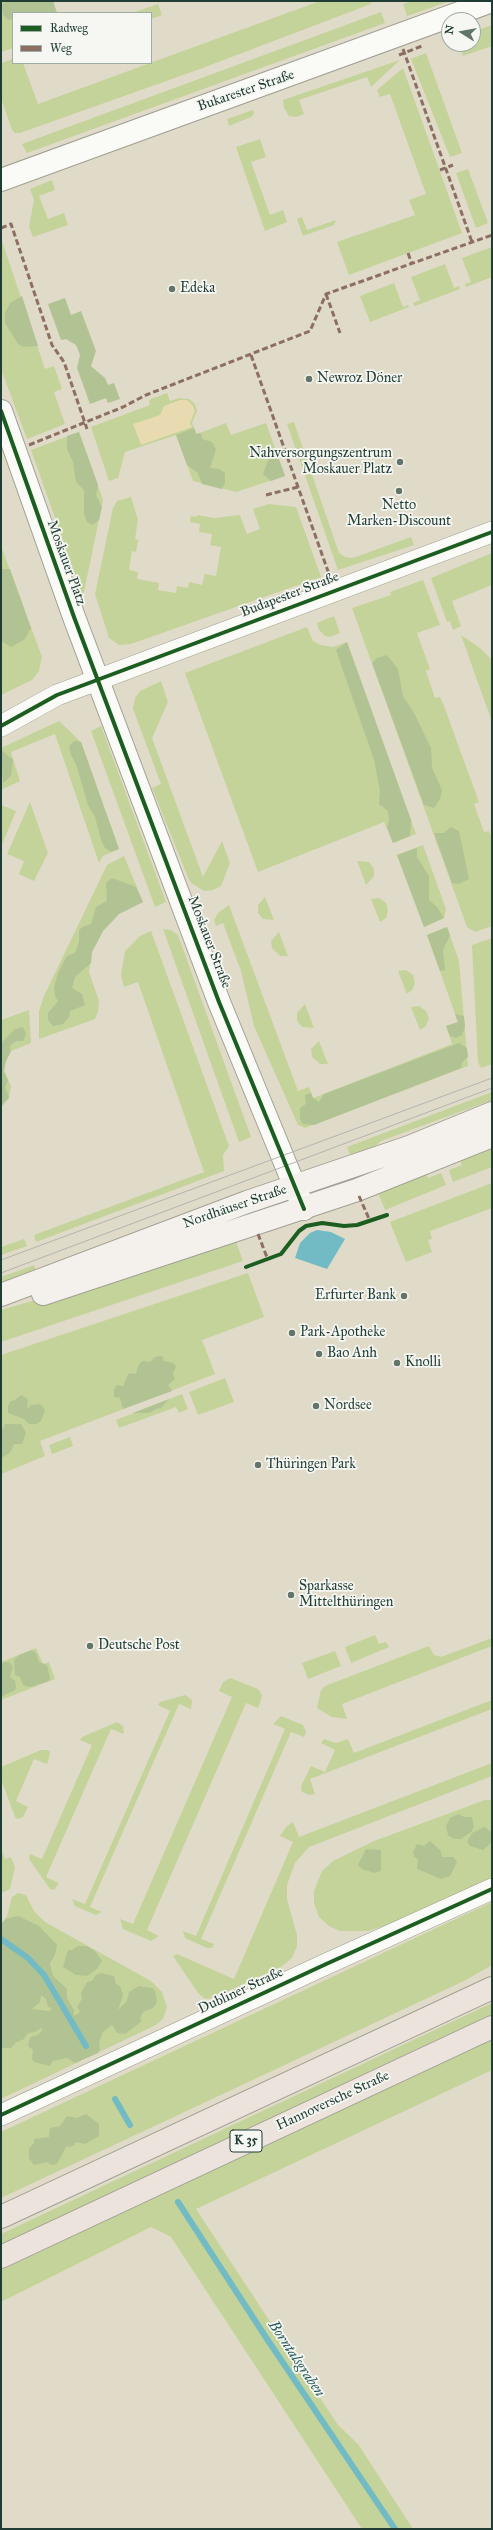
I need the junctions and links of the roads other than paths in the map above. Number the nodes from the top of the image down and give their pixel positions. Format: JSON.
{"nodes":[{"id":1,"x":492,"y":1,"type":"edge"},
{"id":2,"x":1,"y":180,"type":"edge"},
{"id":3,"x":1,"y":411,"type":"edge"},
{"id":4,"x":492,"y":532,"type":"edge"},
{"id":5,"x":98,"y":681,"type":"junction"},
{"id":6,"x":1,"y":726,"type":"edge"},
{"id":7,"x":492,"y":1113,"type":"edge"},
{"id":8,"x":492,"y":1136,"type":"edge"},
{"id":9,"x":295,"y":1186,"type":"junction"},
{"id":10,"x":304,"y":1209,"type":"junction"},
{"id":11,"x":1,"y":1295,"type":"edge"},
{"id":12,"x":1,"y":1304,"type":"edge"},
{"id":13,"x":492,"y":1889,"type":"edge"},
{"id":14,"x":487,"y":1988,"type":"edge"},
{"id":15,"x":492,"y":2027,"type":"edge"},
{"id":16,"x":1,"y":2115,"type":"edge"},
{"id":17,"x":1,"y":2217,"type":"edge"},
{"id":18,"x":1,"y":2257,"type":"edge"}],
"edges":[{"from":1,"to":2,"type":"street","name":"Bukarester Straße"},
{"from":3,"to":5,"type":"street","name":"Moskauer Platz"},
{"from":4,"to":5,"type":"street","name":"Budapester Straße"},
{"from":5,"to":6,"type":"street","name":"Budapester Straße"},
{"from":5,"to":9,"type":"street","name":"Moskauer Straße"},
{"from":7,"to":9,"type":"main road","name":"Nordhäuser Straße"},
{"from":8,"to":10,"type":"main road","name":"Nordhäuser Straße"},
{"from":9,"to":10,"type":"street","name":"Moskauer Straße"},
{"from":9,"to":11,"type":"main road","name":"Nordhäuser Straße"},
{"from":10,"to":12,"type":"main road","name":"Nordhäuser Straße"},
{"from":13,"to":16,"type":"street","name":"Dubliner Straße"},
{"from":14,"to":17,"type":"highway","number":"K 35"},
{"from":15,"to":18,"type":"highway","name":"Hannoversche Straße","number":"K 35"}]}
